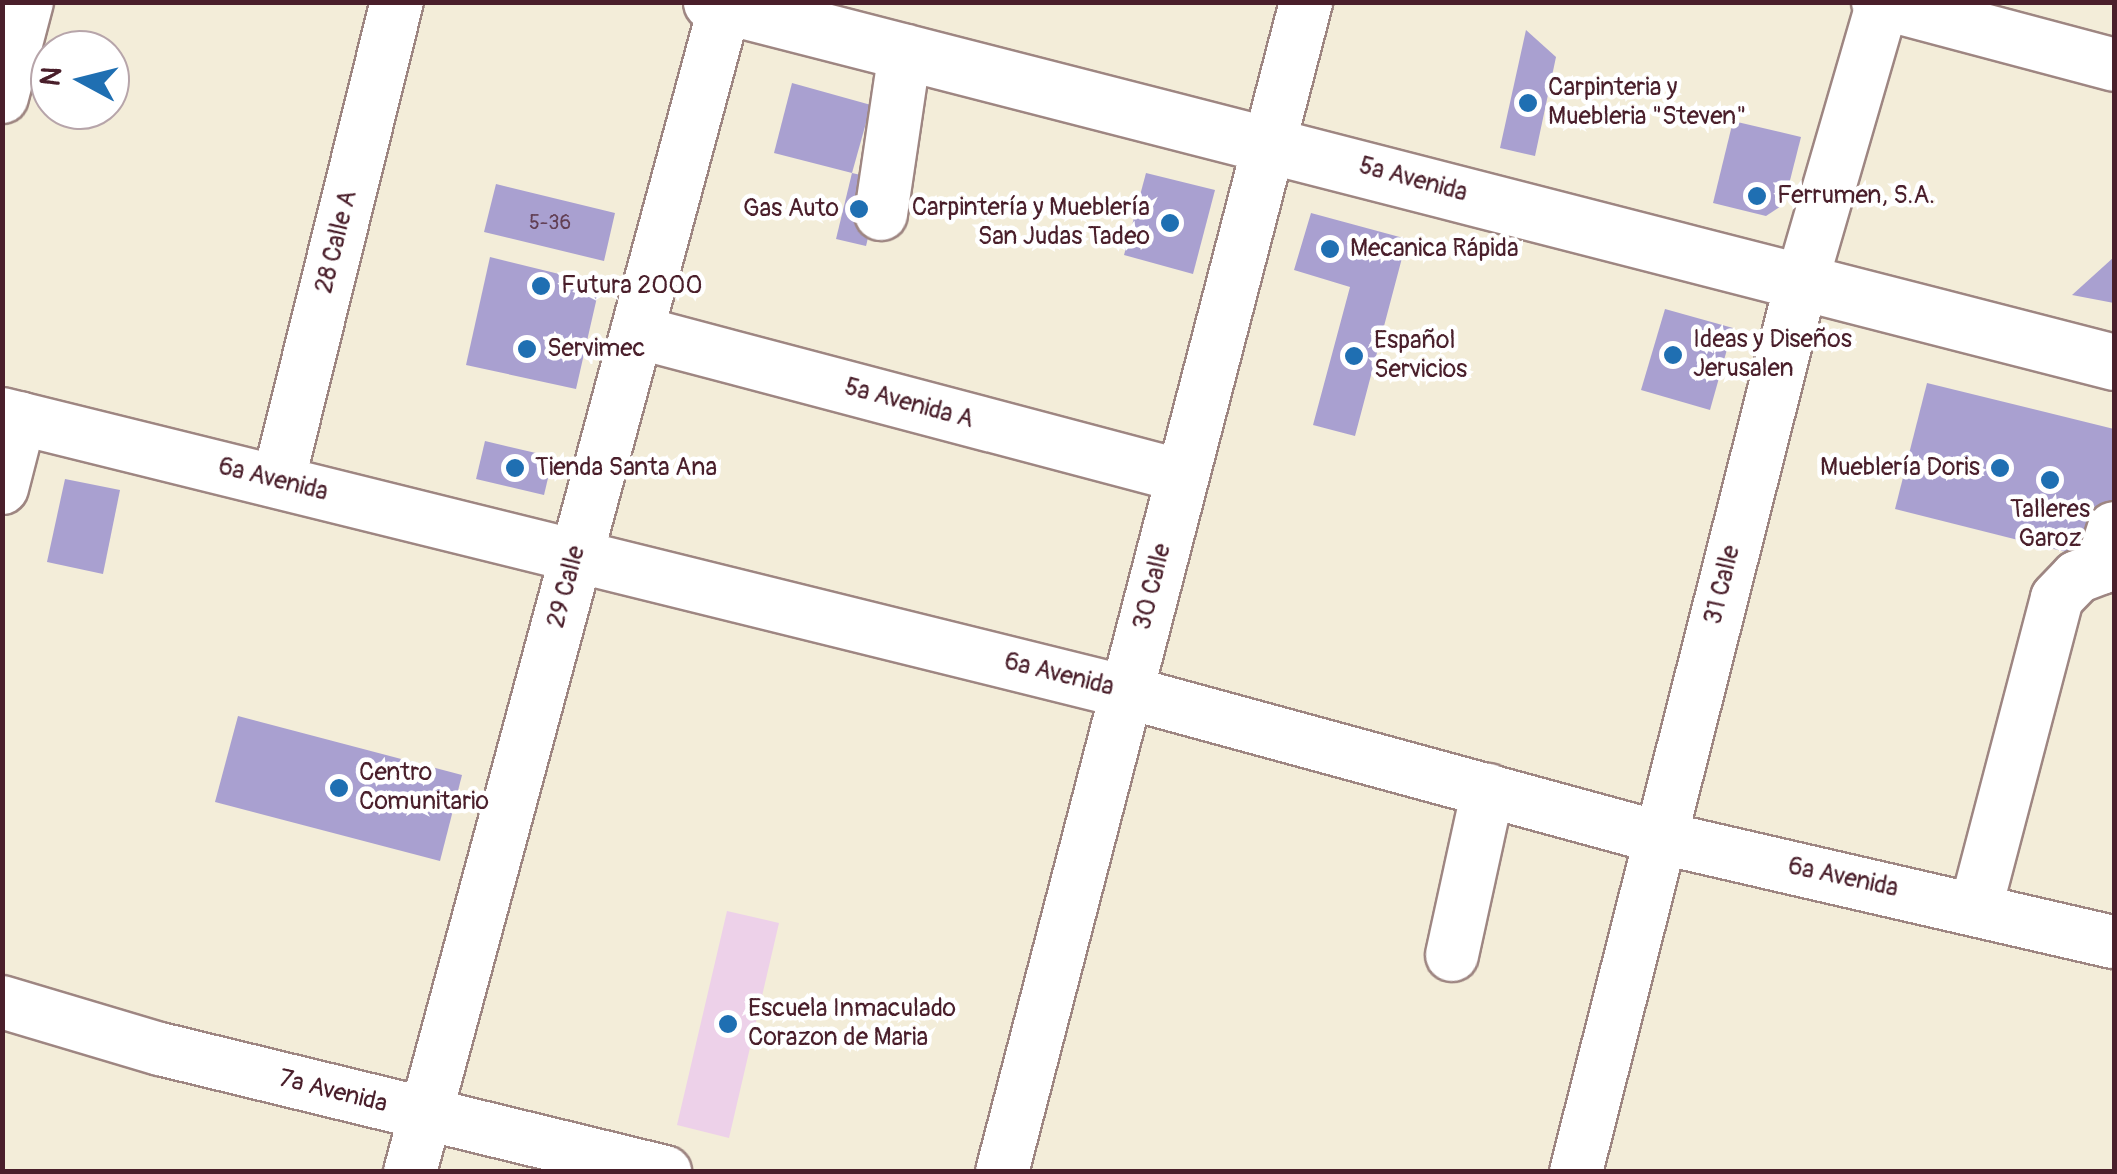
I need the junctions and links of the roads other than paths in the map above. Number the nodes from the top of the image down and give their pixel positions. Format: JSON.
{"nodes":[{"id":1,"x":27,"y":2,"type":"edge"},
{"id":2,"x":397,"y":2,"type":"edge"},
{"id":3,"x":1306,"y":2,"type":"edge"},
{"id":4,"x":1881,"y":3,"type":"edge"},
{"id":5,"x":721,"y":4,"type":"edge"},
{"id":6,"x":905,"y":51,"type":"junction"},
{"id":7,"x":2114,"y":66,"type":"edge"},
{"id":8,"x":2,"y":97,"type":"edge"},
{"id":9,"x":1270,"y":142,"type":"junction"},
{"id":10,"x":881,"y":214,"type":"dead end"},
{"id":11,"x":1801,"y":284,"type":"junction"},
{"id":12,"x":636,"y":332,"type":"junction"},
{"id":13,"x":2114,"y":362,"type":"edge"},
{"id":14,"x":11,"y":416,"type":"edge"},
{"id":15,"x":1182,"y":476,"type":"junction"},
{"id":16,"x":278,"y":482,"type":"junction"},
{"id":17,"x":2,"y":488,"type":"edge"},
{"id":18,"x":2114,"y":528,"type":"edge"},
{"id":19,"x":577,"y":553,"type":"junction"},
{"id":20,"x":1126,"y":692,"type":"junction"},
{"id":21,"x":1488,"y":790,"type":"junction"},
{"id":22,"x":1658,"y":837,"type":"junction"},
{"id":23,"x":1976,"y":907,"type":"junction"},
{"id":24,"x":2114,"y":942,"type":"edge"},
{"id":25,"x":1452,"y":955,"type":"dead end"},
{"id":26,"x":2,"y":1002,"type":"edge"},
{"id":27,"x":422,"y":1114,"type":"junction"},
{"id":28,"x":410,"y":1172,"type":"edge"},
{"id":29,"x":665,"y":1172,"type":"edge"},
{"id":30,"x":1002,"y":1172,"type":"edge"},
{"id":31,"x":1576,"y":1172,"type":"edge"}],
"edges":[{"from":1,"to":8,"type":"street"},
{"from":2,"to":16,"type":"street","name":"28 Calle A"},
{"from":3,"to":9,"type":"street","name":"30 Calle"},
{"from":4,"to":7,"type":"street"},
{"from":4,"to":11,"type":"street","name":"31 Calle"},
{"from":5,"to":6,"type":"main road","name":"5a Avenida"},
{"from":5,"to":12,"type":"street","name":"29 Calle"},
{"from":6,"to":9,"type":"main road","name":"5a Avenida"},
{"from":6,"to":10,"type":"street"},
{"from":9,"to":11,"type":"main road","name":"5a Avenida"},
{"from":9,"to":15,"type":"street","name":"30 Calle"},
{"from":11,"to":13,"type":"main road","name":"5a Avenida"},
{"from":11,"to":22,"type":"street","name":"31 Calle"},
{"from":12,"to":15,"type":"street","name":"5a Avenida A"},
{"from":12,"to":19,"type":"street","name":"29 Calle"},
{"from":14,"to":16,"type":"street","name":"6a Avenida"},
{"from":14,"to":17,"type":"street"},
{"from":15,"to":20,"type":"street","name":"30 Calle"},
{"from":16,"to":19,"type":"street","name":"6a Avenida"},
{"from":18,"to":23,"type":"street"},
{"from":19,"to":20,"type":"street","name":"6a Avenida"},
{"from":19,"to":27,"type":"street","name":"29 Calle"},
{"from":20,"to":21,"type":"street","name":"6a Avenida"},
{"from":20,"to":30,"type":"street","name":"30 Calle"},
{"from":21,"to":22,"type":"street","name":"6a Avenida"},
{"from":21,"to":25,"type":"street"},
{"from":22,"to":23,"type":"street","name":"6a Avenida"},
{"from":22,"to":31,"type":"street","name":"31 Calle"},
{"from":23,"to":24,"type":"street","name":"6a Avenida"},
{"from":26,"to":27,"type":"street","name":"7a Avenida"},
{"from":27,"to":28,"type":"street","name":"29 Calle"},
{"from":27,"to":29,"type":"street","name":"7a Avenida"}]}
